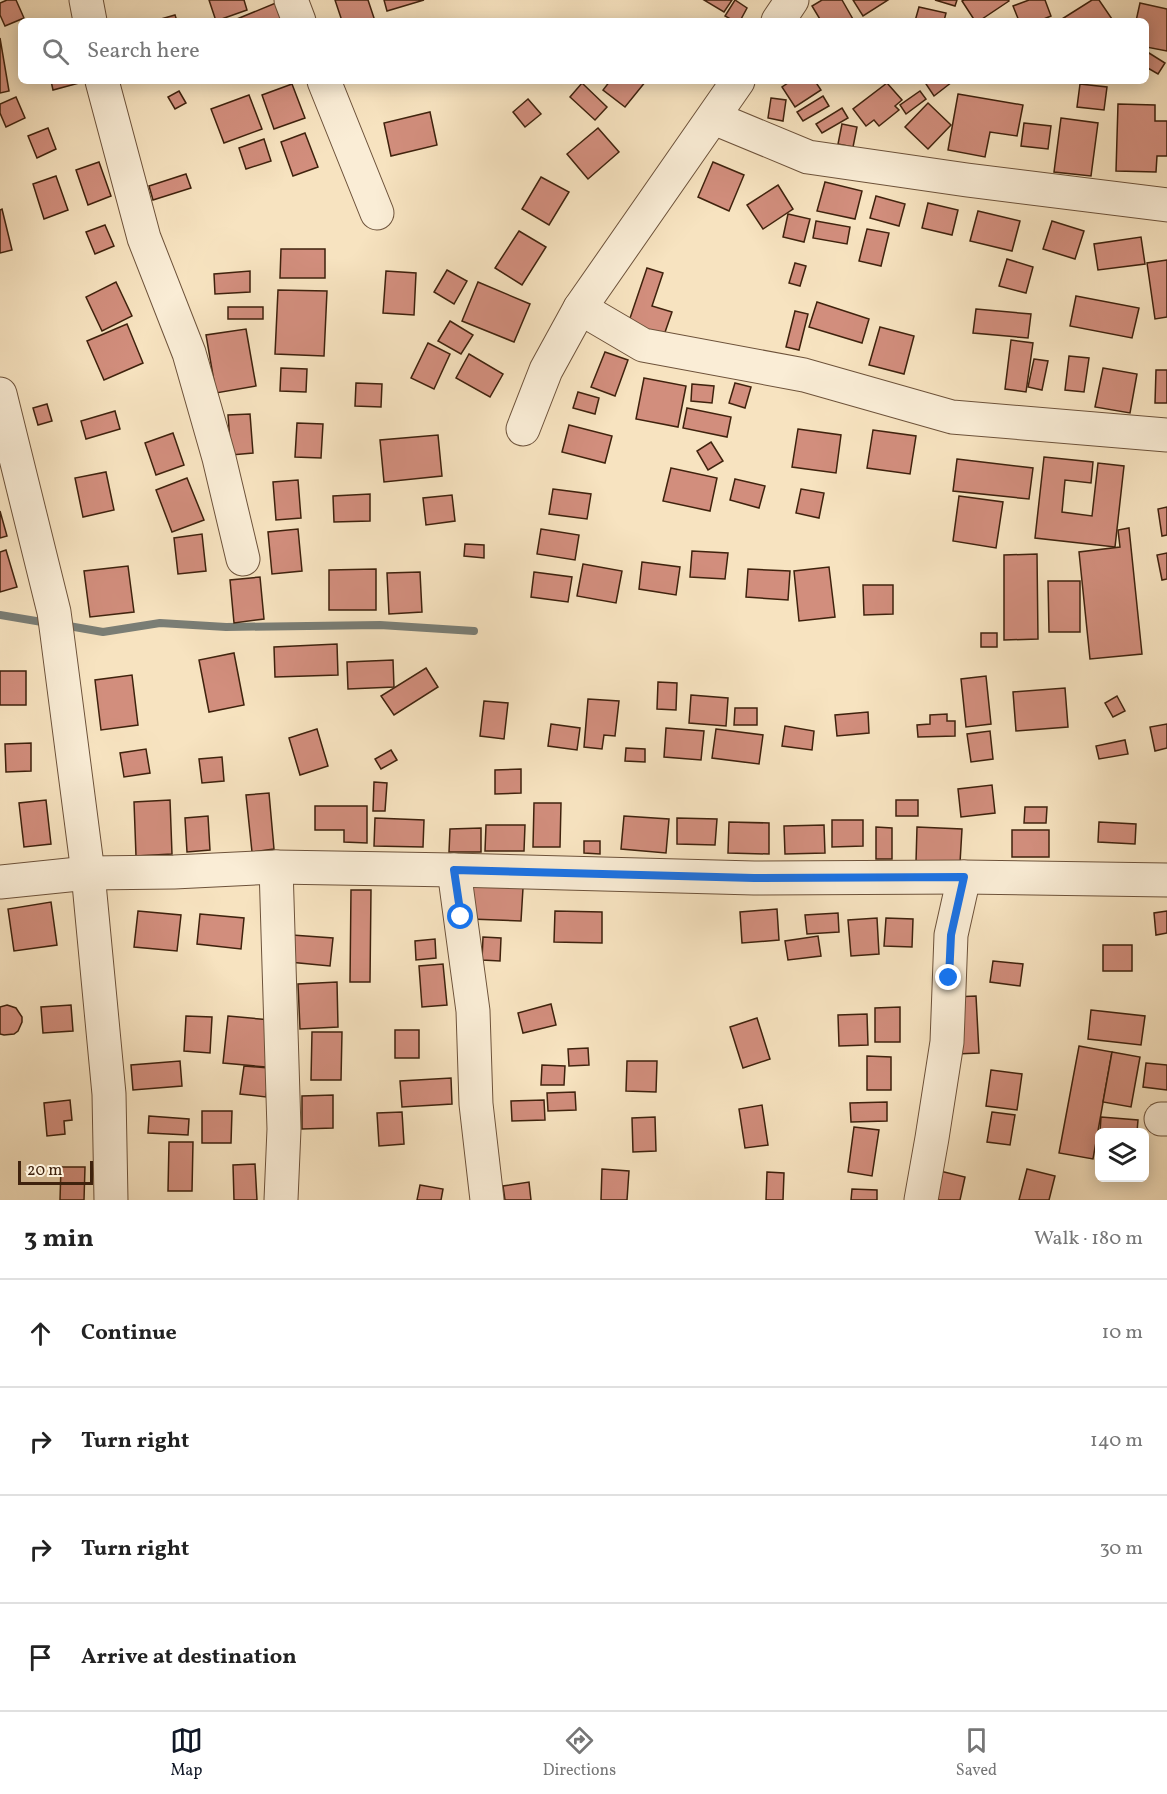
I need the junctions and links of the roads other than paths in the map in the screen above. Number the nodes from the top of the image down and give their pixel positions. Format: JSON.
{"nodes":[{"id":1,"x":86,"y":0,"type":"edge"},
{"id":2,"x":291,"y":0,"type":"edge"},
{"id":3,"x":792,"y":0,"type":"edge"},
{"id":4,"x":89,"y":18,"type":"edge"},
{"id":5,"x":298,"y":18,"type":"edge"},
{"id":6,"x":780,"y":18,"type":"edge"},
{"id":7,"x":103,"y":84,"type":"edge"},
{"id":8,"x":325,"y":84,"type":"edge"},
{"id":9,"x":736,"y":84,"type":"edge"},
{"id":10,"x":714,"y":118,"type":"junction"},
{"id":11,"x":1167,"y":205,"type":"edge"},
{"id":12,"x":377,"y":213,"type":"dead end"},
{"id":13,"x":580,"y":308,"type":"junction"},
{"id":14,"x":0,"y":393,"type":"edge"},
{"id":15,"x":523,"y":429,"type":"dead end"},
{"id":16,"x":1167,"y":435,"type":"edge"},
{"id":17,"x":243,"y":559,"type":"dead end"},
{"id":18,"x":276,"y":867,"type":"junction"},
{"id":19,"x":454,"y":870,"type":"junction"},
{"id":20,"x":88,"y":873,"type":"junction"},
{"id":21,"x":964,"y":877,"type":"junction"},
{"id":22,"x":1167,"y":880,"type":"edge"},
{"id":23,"x":0,"y":882,"type":"edge"},
{"id":24,"x":111,"y":1200,"type":"edge"},
{"id":25,"x":281,"y":1200,"type":"edge"},
{"id":26,"x":487,"y":1200,"type":"edge"},
{"id":27,"x":921,"y":1200,"type":"edge"}],
"edges":[{"from":1,"to":4,"type":"street"},
{"from":2,"to":5,"type":"street"},
{"from":3,"to":6,"type":"street"},
{"from":7,"to":17,"type":"street"},
{"from":8,"to":12,"type":"street"},
{"from":9,"to":10,"type":"street"},
{"from":10,"to":11,"type":"street"},
{"from":10,"to":13,"type":"street"},
{"from":13,"to":15,"type":"street"},
{"from":13,"to":16,"type":"street"},
{"from":14,"to":20,"type":"street"},
{"from":18,"to":19,"type":"street"},
{"from":18,"to":20,"type":"street"},
{"from":18,"to":25,"type":"street"},
{"from":19,"to":21,"type":"street"},
{"from":19,"to":26,"type":"street"},
{"from":20,"to":23,"type":"street"},
{"from":20,"to":24,"type":"street"},
{"from":21,"to":22,"type":"street"},
{"from":21,"to":27,"type":"street"}]}
